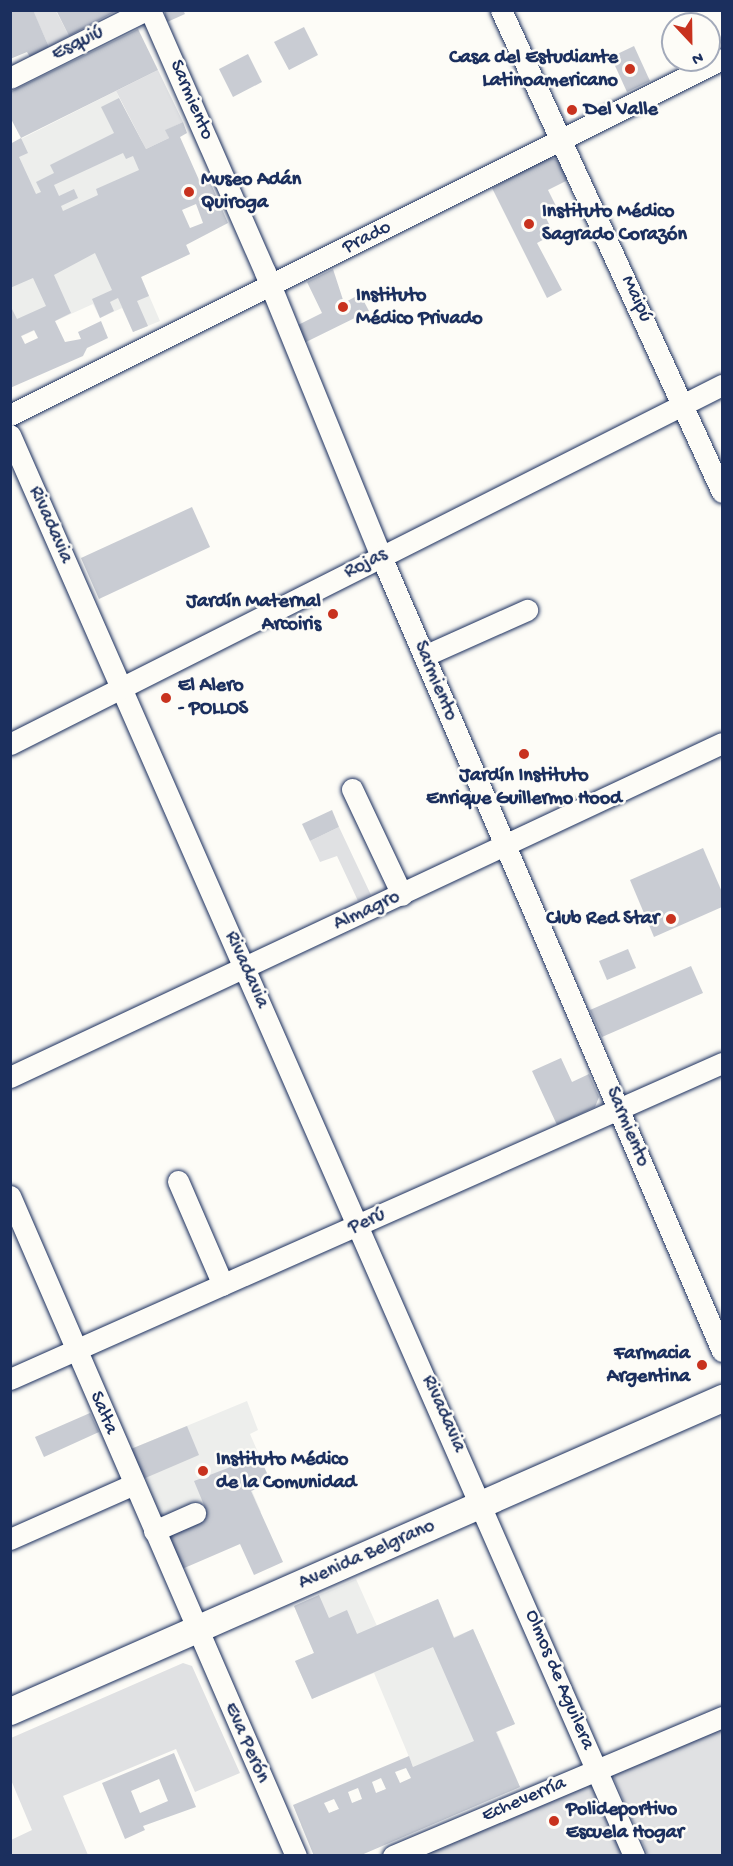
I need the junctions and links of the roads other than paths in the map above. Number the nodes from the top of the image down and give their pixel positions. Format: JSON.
{"nodes":[{"id":1,"x":148,"y":10,"type":"edge"},
{"id":2,"x":501,"y":10,"type":"edge"},
{"id":3,"x":723,"y":59,"type":"edge"},
{"id":4,"x":10,"y":78,"type":"edge"},
{"id":5,"x":561,"y":138,"type":"junction"},
{"id":6,"x":269,"y":288,"type":"junction"},
{"id":7,"x":723,"y":385,"type":"edge"},
{"id":8,"x":684,"y":404,"type":"junction"},
{"id":9,"x":10,"y":415,"type":"edge"},
{"id":10,"x":10,"y":435,"type":"edge"},
{"id":11,"x":723,"y":492,"type":"edge"},
{"id":12,"x":381,"y":556,"type":"junction"},
{"id":13,"x":527,"y":610,"type":"dead end"},
{"id":14,"x":424,"y":656,"type":"junction"},
{"id":15,"x":123,"y":689,"type":"junction"},
{"id":16,"x":723,"y":743,"type":"edge"},
{"id":17,"x":10,"y":744,"type":"edge"},
{"id":18,"x":352,"y":789,"type":"dead end"},
{"id":19,"x":506,"y":846,"type":"junction"},
{"id":20,"x":402,"y":895,"type":"junction"},
{"id":21,"x":245,"y":967,"type":"junction"},
{"id":22,"x":723,"y":1063,"type":"edge"},
{"id":23,"x":10,"y":1077,"type":"edge"},
{"id":24,"x":619,"y":1109,"type":"junction"},
{"id":25,"x":178,"y":1181,"type":"dead end"},
{"id":26,"x":10,"y":1196,"type":"edge"},
{"id":27,"x":358,"y":1226,"type":"junction"},
{"id":28,"x":223,"y":1285,"type":"junction"},
{"id":29,"x":76,"y":1350,"type":"junction"},
{"id":30,"x":723,"y":1351,"type":"edge"},
{"id":31,"x":10,"y":1379,"type":"edge"},
{"id":32,"x":723,"y":1398,"type":"edge"},
{"id":33,"x":134,"y":1484,"type":"junction"},
{"id":34,"x":483,"y":1504,"type":"junction"},
{"id":35,"x":195,"y":1513,"type":"dead end"},
{"id":36,"x":154,"y":1531,"type":"junction"},
{"id":37,"x":10,"y":1539,"type":"edge"},
{"id":38,"x":196,"y":1630,"type":"junction"},
{"id":39,"x":10,"y":1711,"type":"edge"},
{"id":40,"x":723,"y":1717,"type":"edge"},
{"id":41,"x":597,"y":1769,"type":"junction"},
{"id":42,"x":296,"y":1856,"type":"edge"},
{"id":43,"x":393,"y":1856,"type":"edge"},
{"id":44,"x":634,"y":1856,"type":"edge"}],
"edges":[{"from":1,"to":4,"type":"street","name":"Esquiú"},
{"from":1,"to":6,"type":"street","name":"Sarmiento"},
{"from":2,"to":5,"type":"street","name":"Maipú"},
{"from":3,"to":5,"type":"street","name":"Prado"},
{"from":5,"to":6,"type":"street","name":"Prado"},
{"from":5,"to":8,"type":"street","name":"Maipú"},
{"from":6,"to":9,"type":"street","name":"Prado"},
{"from":6,"to":12,"type":"street","name":"Sarmiento"},
{"from":7,"to":8,"type":"street","name":"Rojas"},
{"from":8,"to":11,"type":"street","name":"Maipú"},
{"from":8,"to":12,"type":"street","name":"Rojas"},
{"from":10,"to":15,"type":"street","name":"Rivadavia"},
{"from":12,"to":14,"type":"street","name":"Sarmiento"},
{"from":12,"to":15,"type":"street","name":"Rojas"},
{"from":13,"to":14,"type":"street"},
{"from":14,"to":19,"type":"street","name":"Sarmiento"},
{"from":15,"to":17,"type":"street","name":"Rojas"},
{"from":15,"to":21,"type":"street","name":"Rivadavia"},
{"from":16,"to":19,"type":"street","name":"Almagro"},
{"from":18,"to":20,"type":"street"},
{"from":19,"to":20,"type":"street","name":"Almagro"},
{"from":19,"to":24,"type":"street","name":"Sarmiento"},
{"from":20,"to":21,"type":"street","name":"Almagro"},
{"from":21,"to":23,"type":"street","name":"Almagro"},
{"from":21,"to":27,"type":"street","name":"Rivadavia"},
{"from":22,"to":24,"type":"street","name":"Perú"},
{"from":24,"to":27,"type":"street","name":"Perú"},
{"from":24,"to":30,"type":"street","name":"Sarmiento"},
{"from":25,"to":28,"type":"street"},
{"from":26,"to":29,"type":"street","name":"Salta"},
{"from":27,"to":28,"type":"street","name":"Perú"},
{"from":27,"to":34,"type":"street","name":"Rivadavia"},
{"from":28,"to":29,"type":"street","name":"Perú"},
{"from":29,"to":31,"type":"street","name":"Perú"},
{"from":29,"to":33,"type":"street","name":"Salta"},
{"from":32,"to":34,"type":"main road","name":"Avenida Belgrano"},
{"from":33,"to":36,"type":"street","name":"Salta"},
{"from":33,"to":37,"type":"street"},
{"from":34,"to":38,"type":"main road","name":"Avenida Belgrano"},
{"from":34,"to":41,"type":"street","name":"Olmos de Aguilera"},
{"from":35,"to":36,"type":"street"},
{"from":36,"to":38,"type":"street","name":"Salta"},
{"from":38,"to":39,"type":"main road","name":"Avenida Belgrano"},
{"from":38,"to":42,"type":"street","name":"Eva Perón"},
{"from":40,"to":41,"type":"street","name":"Echeverría"},
{"from":41,"to":43,"type":"street","name":"Echeverría"},
{"from":41,"to":44,"type":"street","name":"Olmos de Aguilera"}]}
